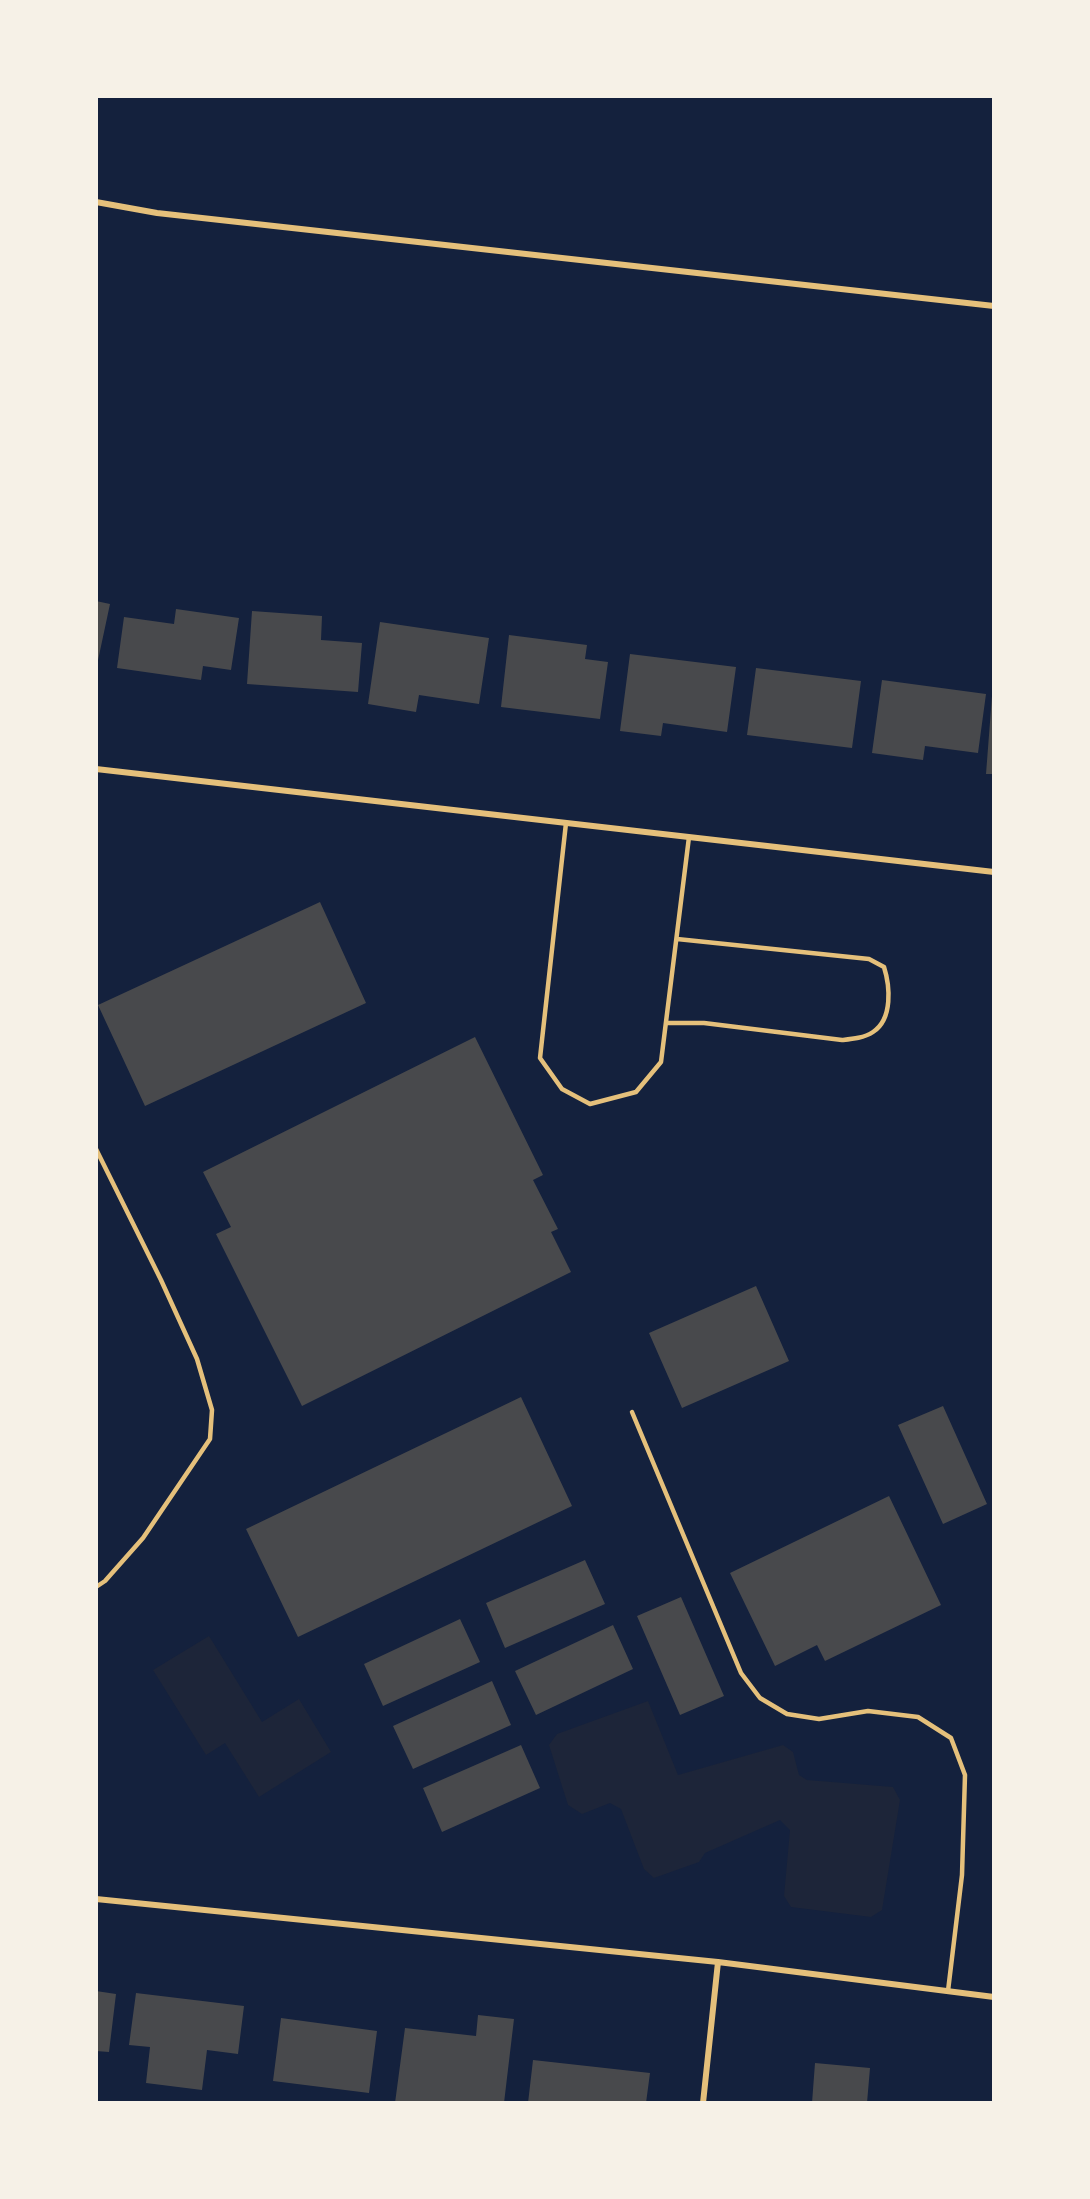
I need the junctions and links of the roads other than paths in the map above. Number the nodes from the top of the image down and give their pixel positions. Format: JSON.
{"nodes":[{"id":1,"x":96,"y":202,"type":"edge"},
{"id":2,"x":994,"y":306,"type":"edge"},
{"id":3,"x":96,"y":770,"type":"edge"},
{"id":4,"x":566,"y":823,"type":"junction"},
{"id":5,"x":689,"y":837,"type":"junction"},
{"id":6,"x":994,"y":872,"type":"edge"},
{"id":7,"x":677,"y":939,"type":"junction"},
{"id":8,"x":667,"y":1023,"type":"junction"},
{"id":9,"x":96,"y":1149,"type":"edge"},
{"id":10,"x":632,"y":1412,"type":"dead end"},
{"id":11,"x":96,"y":1587,"type":"edge"},
{"id":12,"x":96,"y":1899,"type":"edge"},
{"id":13,"x":718,"y":1962,"type":"junction"},
{"id":14,"x":948,"y":1991,"type":"junction"},
{"id":15,"x":994,"y":1997,"type":"edge"},
{"id":16,"x":703,"y":2103,"type":"edge"}],
"edges":[{"from":1,"to":2,"type":"street"},
{"from":3,"to":4,"type":"street"},
{"from":4,"to":5,"type":"street"},
{"from":4,"to":8,"type":"lane"},
{"from":5,"to":6,"type":"street"},
{"from":5,"to":7,"type":"lane"},
{"from":7,"to":8,"type":"lane"},
{"from":7,"to":8,"type":"lane"},
{"from":9,"to":11,"type":"lane"},
{"from":10,"to":14,"type":"lane"},
{"from":12,"to":13,"type":"street"},
{"from":13,"to":14,"type":"street"},
{"from":13,"to":16,"type":"street"},
{"from":14,"to":15,"type":"street"}]}
